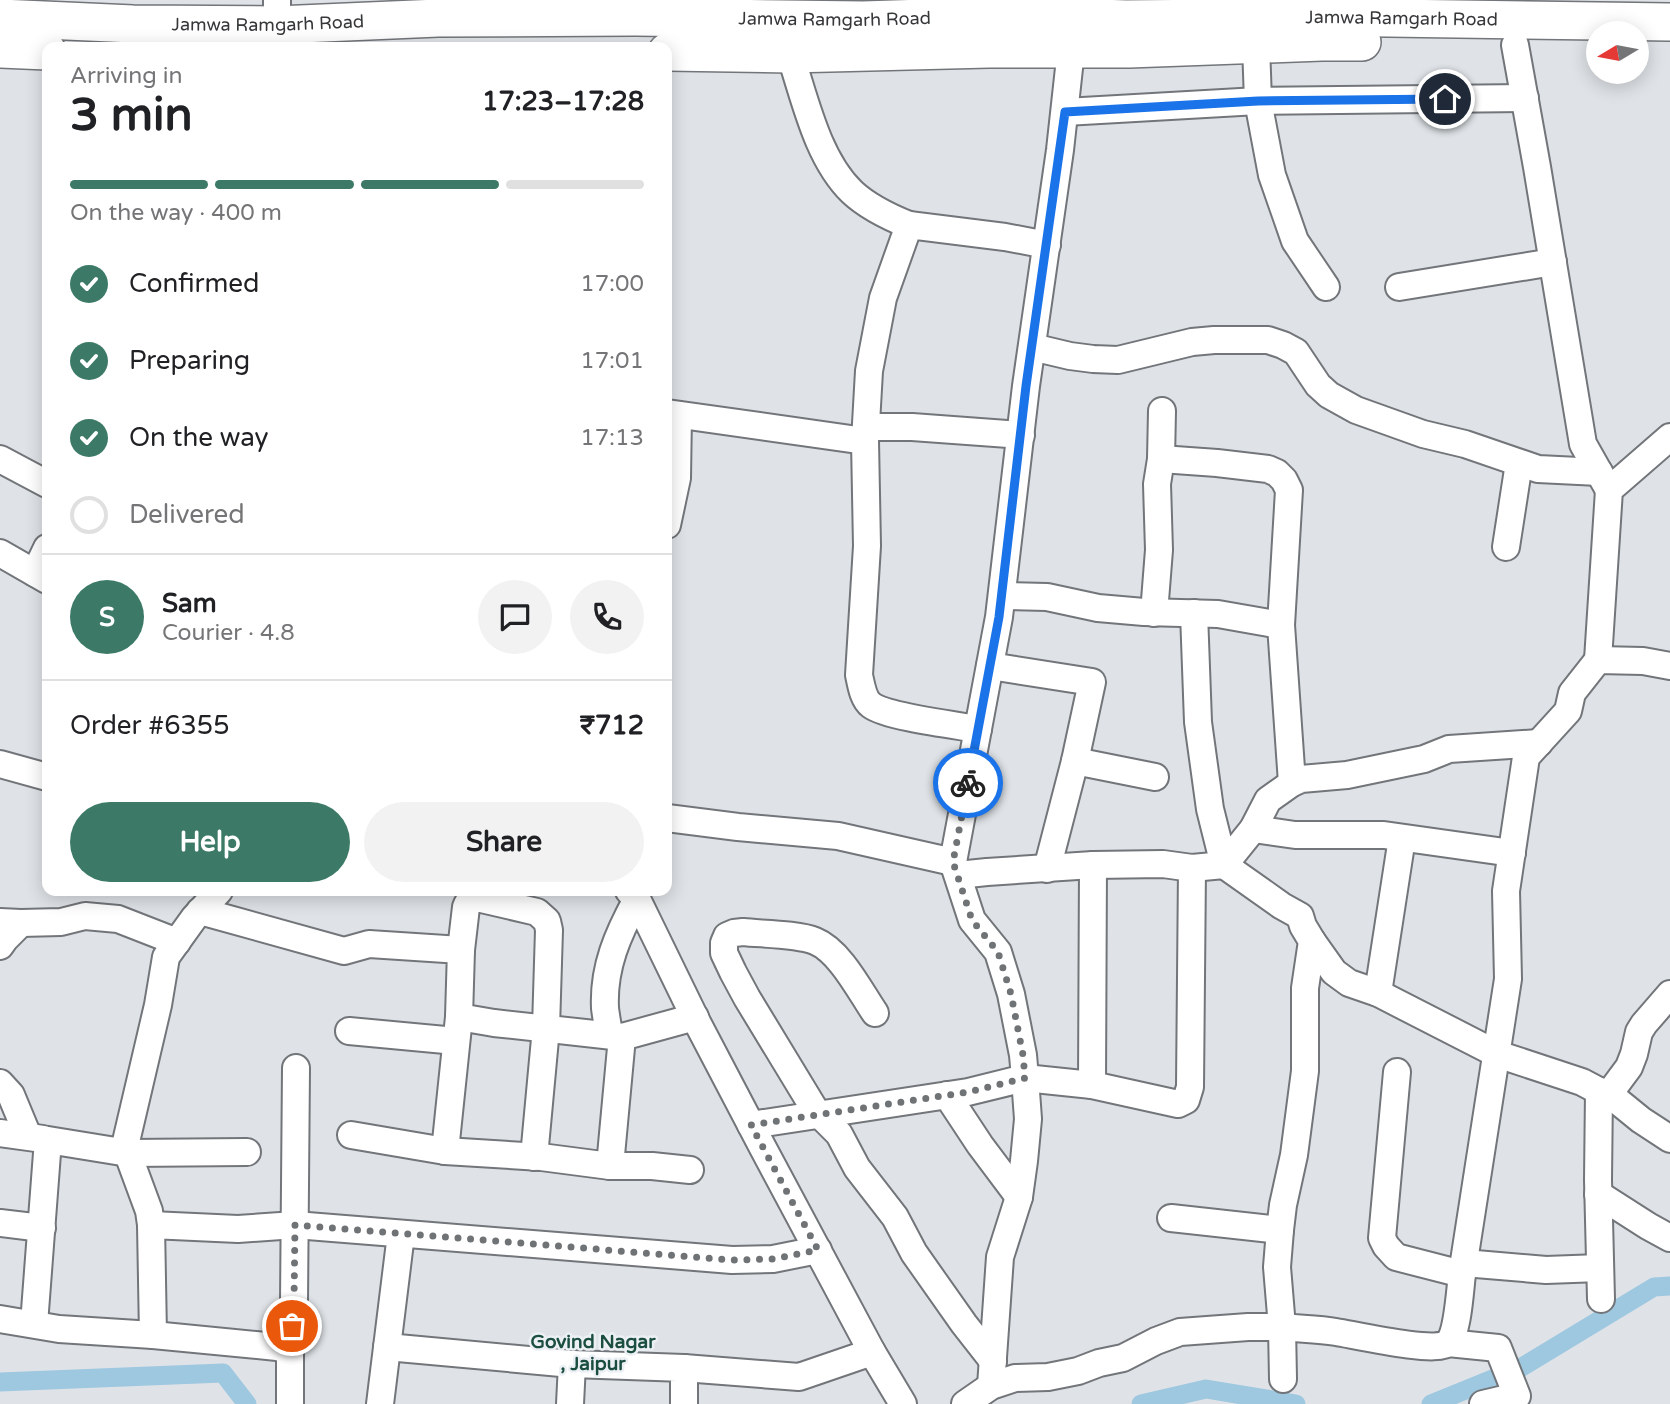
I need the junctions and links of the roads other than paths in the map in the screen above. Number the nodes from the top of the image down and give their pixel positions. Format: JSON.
{"nodes":[{"id":1,"x":20,"y":0,"type":"edge"},
{"id":2,"x":634,"y":8,"type":"edge"},
{"id":3,"x":955,"y":8,"type":"edge"},
{"id":4,"x":488,"y":9,"type":"edge"},
{"id":5,"x":1030,"y":9,"type":"edge"},
{"id":6,"x":1362,"y":9,"type":"edge"},
{"id":7,"x":743,"y":10,"type":"edge"},
{"id":8,"x":809,"y":10,"type":"edge"},
{"id":9,"x":863,"y":10,"type":"edge"},
{"id":10,"x":1126,"y":10,"type":"edge"},
{"id":11,"x":277,"y":13,"type":"edge"},
{"id":12,"x":0,"y":18,"type":"edge"},
{"id":13,"x":1524,"y":22,"type":"edge"},
{"id":14,"x":1670,"y":22,"type":"edge"},
{"id":15,"x":74,"y":24,"type":"edge"},
{"id":16,"x":1071,"y":34,"type":"junction"},
{"id":17,"x":1586,"y":43,"type":"edge"},
{"id":18,"x":1256,"y":46,"type":"junction"},
{"id":19,"x":1649,"y":47,"type":"edge"},
{"id":20,"x":1670,"y":48,"type":"edge"},
{"id":21,"x":0,"y":49,"type":"edge"},
{"id":22,"x":672,"y":52,"type":"edge"},
{"id":23,"x":790,"y":54,"type":"junction"},
{"id":24,"x":1525,"y":99,"type":"junction"},
{"id":25,"x":1258,"y":101,"type":"junction"},
{"id":26,"x":1065,"y":112,"type":"junction"},
{"id":27,"x":909,"y":225,"type":"junction"},
{"id":28,"x":1047,"y":245,"type":"junction"},
{"id":29,"x":1553,"y":262,"type":"junction"},
{"id":30,"x":1326,"y":287,"type":"dead end"},
{"id":31,"x":1399,"y":287,"type":"dead end"},
{"id":32,"x":1032,"y":347,"type":"junction"},
{"id":33,"x":1162,"y":411,"type":"dead end"},
{"id":34,"x":673,"y":414,"type":"edge"},
{"id":35,"x":865,"y":434,"type":"junction"},
{"id":36,"x":1021,"y":435,"type":"junction"},
{"id":37,"x":1670,"y":437,"type":"edge"},
{"id":38,"x":0,"y":459,"type":"edge"},
{"id":39,"x":1161,"y":459,"type":"junction"},
{"id":40,"x":1519,"y":463,"type":"junction"},
{"id":41,"x":42,"y":481,"type":"edge"},
{"id":42,"x":1604,"y":481,"type":"junction"},
{"id":43,"x":672,"y":502,"type":"edge"},
{"id":44,"x":1506,"y":547,"type":"dead end"},
{"id":45,"x":0,"y":552,"type":"edge"},
{"id":46,"x":41,"y":576,"type":"edge"},
{"id":47,"x":1002,"y":596,"type":"junction"},
{"id":48,"x":1154,"y":613,"type":"junction"},
{"id":49,"x":1194,"y":613,"type":"junction"},
{"id":50,"x":1282,"y":625,"type":"junction"},
{"id":51,"x":1598,"y":660,"type":"junction"},
{"id":52,"x":990,"y":666,"type":"junction"},
{"id":53,"x":1670,"y":666,"type":"edge"},
{"id":54,"x":978,"y":729,"type":"junction"},
{"id":55,"x":1539,"y":743,"type":"junction"},
{"id":56,"x":1075,"y":761,"type":"junction"},
{"id":57,"x":0,"y":764,"type":"edge"},
{"id":58,"x":42,"y":776,"type":"edge"},
{"id":59,"x":1155,"y":777,"type":"dead end"},
{"id":60,"x":1292,"y":783,"type":"junction"},
{"id":61,"x":672,"y":819,"type":"edge"},
{"id":62,"x":1253,"y":829,"type":"junction"},
{"id":63,"x":1402,"y":838,"type":"junction"},
{"id":64,"x":1512,"y":853,"type":"junction"},
{"id":65,"x":1093,"y":865,"type":"junction"},
{"id":66,"x":1224,"y":865,"type":"junction"},
{"id":67,"x":956,"y":868,"type":"junction"},
{"id":68,"x":1192,"y":868,"type":"junction"},
{"id":69,"x":1047,"y":869,"type":"junction"},
{"id":70,"x":214,"y":896,"type":"edge"},
{"id":71,"x":633,"y":896,"type":"edge"},
{"id":72,"x":634,"y":896,"type":"edge"},
{"id":73,"x":200,"y":911,"type":"junction"},
{"id":74,"x":11,"y":922,"type":"edge"},
{"id":75,"x":177,"y":942,"type":"junction"},
{"id":76,"x":1312,"y":942,"type":"junction"},
{"id":77,"x":0,"y":946,"type":"edge"},
{"id":78,"x":461,"y":950,"type":"junction"},
{"id":79,"x":1378,"y":993,"type":"junction"},
{"id":80,"x":1670,"y":995,"type":"edge"},
{"id":81,"x":875,"y":1013,"type":"dead end"},
{"id":82,"x":695,"y":1017,"type":"junction"},
{"id":83,"x":546,"y":1028,"type":"junction"},
{"id":84,"x":458,"y":1029,"type":"junction"},
{"id":85,"x":349,"y":1031,"type":"dead end"},
{"id":86,"x":616,"y":1036,"type":"junction"},
{"id":87,"x":1497,"y":1054,"type":"junction"},
{"id":88,"x":296,"y":1068,"type":"dead end"},
{"id":89,"x":1397,"y":1072,"type":"dead end"},
{"id":90,"x":1025,"y":1078,"type":"junction"},
{"id":91,"x":0,"y":1083,"type":"edge"},
{"id":92,"x":1092,"y":1085,"type":"junction"},
{"id":93,"x":1604,"y":1093,"type":"junction"},
{"id":94,"x":947,"y":1095,"type":"junction"},
{"id":95,"x":819,"y":1114,"type":"junction"},
{"id":96,"x":751,"y":1125,"type":"junction"},
{"id":97,"x":0,"y":1133,"type":"edge"},
{"id":98,"x":351,"y":1135,"type":"dead end"},
{"id":99,"x":38,"y":1138,"type":"junction"},
{"id":100,"x":1670,"y":1139,"type":"edge"},
{"id":101,"x":445,"y":1151,"type":"junction"},
{"id":102,"x":247,"y":1152,"type":"dead end"},
{"id":103,"x":128,"y":1153,"type":"junction"},
{"id":104,"x":534,"y":1157,"type":"junction"},
{"id":105,"x":610,"y":1166,"type":"junction"},
{"id":106,"x":690,"y":1170,"type":"dead end"},
{"id":107,"x":1598,"y":1194,"type":"junction"},
{"id":108,"x":1019,"y":1197,"type":"junction"},
{"id":109,"x":1171,"y":1218,"type":"dead end"},
{"id":110,"x":0,"y":1223,"type":"edge"},
{"id":111,"x":152,"y":1225,"type":"junction"},
{"id":112,"x":295,"y":1225,"type":"junction"},
{"id":113,"x":42,"y":1228,"type":"junction"},
{"id":114,"x":1280,"y":1230,"type":"junction"},
{"id":115,"x":401,"y":1234,"type":"junction"},
{"id":116,"x":1670,"y":1238,"type":"edge"},
{"id":117,"x":818,"y":1250,"type":"junction"},
{"id":118,"x":1463,"y":1268,"type":"junction"},
{"id":119,"x":1600,"y":1268,"type":"junction"},
{"id":120,"x":1601,"y":1299,"type":"dead end"},
{"id":121,"x":0,"y":1319,"type":"edge"},
{"id":122,"x":34,"y":1324,"type":"junction"},
{"id":123,"x":1282,"y":1327,"type":"junction"},
{"id":124,"x":153,"y":1335,"type":"junction"},
{"id":125,"x":1448,"y":1343,"type":"junction"},
{"id":126,"x":387,"y":1347,"type":"junction"},
{"id":127,"x":290,"y":1350,"type":"junction"},
{"id":128,"x":872,"y":1352,"type":"junction"},
{"id":129,"x":572,"y":1364,"type":"junction"},
{"id":130,"x":684,"y":1368,"type":"junction"},
{"id":131,"x":992,"y":1373,"type":"junction"},
{"id":132,"x":1283,"y":1379,"type":"dead end"},
{"id":133,"x":290,"y":1404,"type":"edge"},
{"id":134,"x":380,"y":1404,"type":"edge"},
{"id":135,"x":570,"y":1404,"type":"edge"},
{"id":136,"x":684,"y":1404,"type":"edge"},
{"id":137,"x":903,"y":1404,"type":"edge"},
{"id":138,"x":965,"y":1404,"type":"edge"},
{"id":139,"x":1483,"y":1404,"type":"edge"}],
"edges":[{"from":1,"to":15,"type":"street"},
{"from":2,"to":4,"type":"highway","name":"Jamwa Ramgarh Road"},
{"from":2,"to":7,"type":"highway","name":"Jamwa Ramgarh Road"},
{"from":3,"to":5,"type":"highway","name":"Jamwa Ramgarh Road"},
{"from":3,"to":9,"type":"highway","name":"Jamwa Ramgarh Road"},
{"from":4,"to":11,"type":"highway","name":"Jamwa Ramgarh Road"},
{"from":5,"to":16,"type":"highway","name":"Jamwa Ramgarh Road"},
{"from":6,"to":10,"type":"highway","name":"Jamwa Ramgarh Road"},
{"from":6,"to":13,"type":"highway","name":"Jamwa Ramgarh Road"},
{"from":7,"to":8,"type":"highway","name":"Jamwa Ramgarh Road"},
{"from":8,"to":9,"type":"highway","name":"Jamwa Ramgarh Road"},
{"from":10,"to":16,"type":"highway","name":"Jamwa Ramgarh Road"},
{"from":11,"to":15,"type":"highway","name":"Jamwa Ramgarh Road"},
{"from":12,"to":15,"type":"highway","name":"Jamwa Ramgarh Road"},
{"from":13,"to":14,"type":"highway","name":"Jamwa Ramgarh Road"},
{"from":13,"to":17,"type":"highway","name":"Jamwa Ramgarh Road"},
{"from":13,"to":18,"type":"highway","name":"Jamwa Ramgarh Road"},
{"from":13,"to":24,"type":"street"},
{"from":15,"to":21,"type":"highway","name":"Jamwa Ramgarh Road"},
{"from":16,"to":18,"type":"highway","name":"Jamwa Ramgarh Road"},
{"from":16,"to":23,"type":"highway","name":"Jamwa Ramgarh Road"},
{"from":16,"to":26,"type":"street"},
{"from":18,"to":25,"type":"street"},
{"from":19,"to":20,"type":"highway"},
{"from":22,"to":23,"type":"highway","name":"Jamwa Ramgarh Road"},
{"from":23,"to":27,"type":"street"},
{"from":24,"to":25,"type":"street"},
{"from":24,"to":29,"type":"street"},
{"from":25,"to":26,"type":"street"},
{"from":25,"to":30,"type":"street"},
{"from":26,"to":28,"type":"street"},
{"from":27,"to":28,"type":"street"},
{"from":27,"to":35,"type":"street"},
{"from":28,"to":32,"type":"street"},
{"from":29,"to":31,"type":"street"},
{"from":29,"to":42,"type":"street"},
{"from":32,"to":36,"type":"street"},
{"from":32,"to":40,"type":"street"},
{"from":33,"to":39,"type":"street"},
{"from":34,"to":35,"type":"street"},
{"from":34,"to":43,"type":"street"},
{"from":35,"to":36,"type":"street"},
{"from":35,"to":54,"type":"street"},
{"from":36,"to":47,"type":"street"},
{"from":37,"to":42,"type":"street"},
{"from":38,"to":41,"type":"street"},
{"from":39,"to":48,"type":"street"},
{"from":39,"to":50,"type":"street"},
{"from":40,"to":42,"type":"street"},
{"from":40,"to":44,"type":"street"},
{"from":42,"to":51,"type":"street"},
{"from":45,"to":46,"type":"street"},
{"from":47,"to":48,"type":"street"},
{"from":47,"to":52,"type":"street"},
{"from":48,"to":49,"type":"street"},
{"from":49,"to":50,"type":"street"},
{"from":49,"to":66,"type":"street"},
{"from":50,"to":60,"type":"street"},
{"from":51,"to":53,"type":"street"},
{"from":51,"to":55,"type":"street"},
{"from":52,"to":54,"type":"street"},
{"from":52,"to":56,"type":"street"},
{"from":54,"to":67,"type":"street"},
{"from":55,"to":60,"type":"street"},
{"from":55,"to":64,"type":"street"},
{"from":56,"to":59,"type":"street"},
{"from":56,"to":69,"type":"street"},
{"from":57,"to":58,"type":"street"},
{"from":60,"to":62,"type":"street"},
{"from":61,"to":67,"type":"street"},
{"from":62,"to":63,"type":"street"},
{"from":62,"to":66,"type":"street"},
{"from":63,"to":64,"type":"street"},
{"from":63,"to":79,"type":"street"},
{"from":64,"to":87,"type":"street"},
{"from":65,"to":68,"type":"street"},
{"from":65,"to":69,"type":"street"},
{"from":65,"to":92,"type":"street"},
{"from":66,"to":68,"type":"street"},
{"from":66,"to":76,"type":"street"},
{"from":67,"to":69,"type":"street"},
{"from":67,"to":90,"type":"street"},
{"from":68,"to":92,"type":"street"},
{"from":70,"to":73,"type":"street"},
{"from":71,"to":86,"type":"street"},
{"from":72,"to":82,"type":"street"},
{"from":73,"to":75,"type":"street"},
{"from":73,"to":78,"type":"street"},
{"from":74,"to":75,"type":"street"},
{"from":74,"to":77,"type":"street"},
{"from":75,"to":103,"type":"street"},
{"from":76,"to":79,"type":"street"},
{"from":76,"to":114,"type":"street"},
{"from":78,"to":83,"type":"street"},
{"from":78,"to":84,"type":"street"},
{"from":79,"to":87,"type":"street"},
{"from":80,"to":93,"type":"street"},
{"from":81,"to":95,"type":"street"},
{"from":82,"to":86,"type":"street"},
{"from":82,"to":96,"type":"street"},
{"from":83,"to":84,"type":"street"},
{"from":83,"to":86,"type":"street"},
{"from":83,"to":104,"type":"street"},
{"from":84,"to":85,"type":"street"},
{"from":84,"to":101,"type":"street"},
{"from":86,"to":105,"type":"street"},
{"from":87,"to":93,"type":"street"},
{"from":87,"to":118,"type":"street"},
{"from":88,"to":112,"type":"street"},
{"from":89,"to":118,"type":"street"},
{"from":90,"to":92,"type":"street"},
{"from":90,"to":94,"type":"street"},
{"from":90,"to":108,"type":"street"},
{"from":91,"to":99,"type":"street"},
{"from":93,"to":100,"type":"street"},
{"from":93,"to":107,"type":"street"},
{"from":94,"to":95,"type":"street"},
{"from":94,"to":108,"type":"street"},
{"from":95,"to":96,"type":"street"},
{"from":95,"to":131,"type":"street"},
{"from":96,"to":117,"type":"street"},
{"from":97,"to":99,"type":"street"},
{"from":98,"to":101,"type":"street"},
{"from":99,"to":103,"type":"street"},
{"from":99,"to":113,"type":"street"},
{"from":101,"to":104,"type":"street"},
{"from":102,"to":103,"type":"street"},
{"from":103,"to":111,"type":"street"},
{"from":104,"to":105,"type":"street"},
{"from":105,"to":106,"type":"street"},
{"from":107,"to":116,"type":"street"},
{"from":107,"to":119,"type":"street"},
{"from":108,"to":131,"type":"street"},
{"from":109,"to":114,"type":"street"},
{"from":110,"to":113,"type":"street"},
{"from":111,"to":112,"type":"street"},
{"from":111,"to":124,"type":"street"},
{"from":112,"to":115,"type":"street"},
{"from":112,"to":127,"type":"street"},
{"from":113,"to":122,"type":"street"},
{"from":114,"to":123,"type":"street"},
{"from":115,"to":117,"type":"street"},
{"from":115,"to":126,"type":"street"},
{"from":117,"to":128,"type":"street"},
{"from":118,"to":119,"type":"street"},
{"from":118,"to":125,"type":"street"},
{"from":119,"to":120,"type":"street"},
{"from":121,"to":122,"type":"street"},
{"from":122,"to":124,"type":"street"},
{"from":123,"to":125,"type":"street"},
{"from":123,"to":131,"type":"street"},
{"from":123,"to":132,"type":"street"},
{"from":124,"to":127,"type":"street"},
{"from":125,"to":139,"type":"street"},
{"from":126,"to":129,"type":"street"},
{"from":126,"to":134,"type":"street"},
{"from":127,"to":133,"type":"street"},
{"from":128,"to":130,"type":"street"},
{"from":128,"to":137,"type":"street"},
{"from":129,"to":130,"type":"street"},
{"from":129,"to":135,"type":"street"},
{"from":130,"to":136,"type":"street"},
{"from":131,"to":138,"type":"street"}]}
